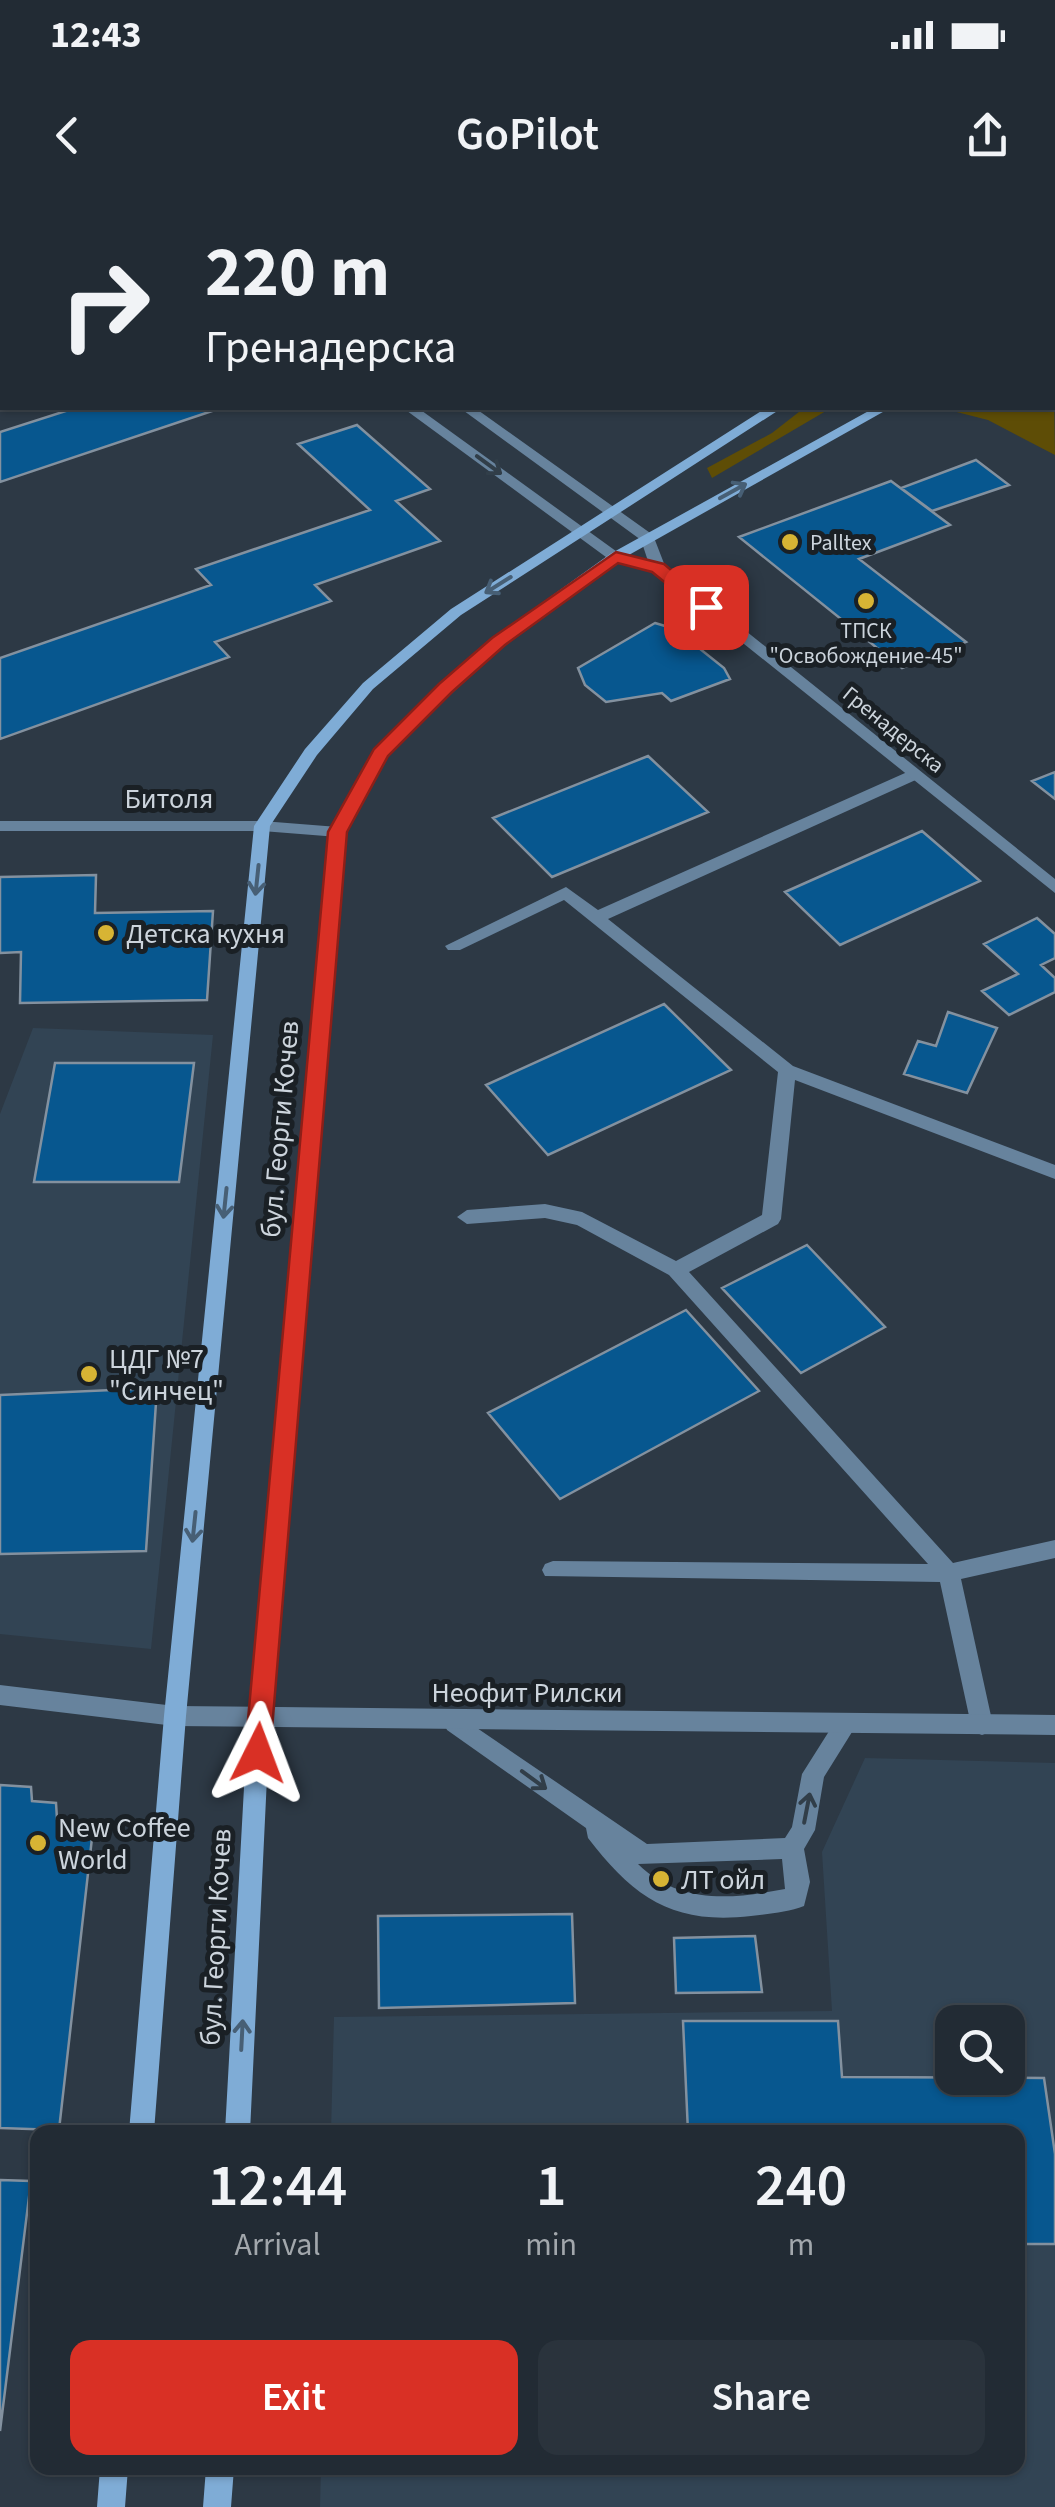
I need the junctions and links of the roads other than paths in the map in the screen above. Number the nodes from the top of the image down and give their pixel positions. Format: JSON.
{"nodes":[{"id":1,"x":413,"y":410,"type":"edge"},
{"id":2,"x":470,"y":410,"type":"edge"},
{"id":3,"x":772,"y":410,"type":"edge"},
{"id":4,"x":879,"y":410,"type":"edge"},
{"id":5,"x":613,"y":513,"type":"junction"},
{"id":6,"x":580,"y":533,"type":"junction"},
{"id":7,"x":648,"y":538,"type":"junction"},
{"id":8,"x":616,"y":557,"type":"junction"},
{"id":9,"x":658,"y":568,"type":"junction"},
{"id":10,"x":914,"y":774,"type":"junction"},
{"id":11,"x":0,"y":826,"type":"edge"},
{"id":12,"x":262,"y":826,"type":"junction"},
{"id":13,"x":338,"y":832,"type":"junction"},
{"id":14,"x":1055,"y":888,"type":"edge"},
{"id":15,"x":596,"y":918,"type":"junction"},
{"id":16,"x":454,"y":946,"type":"dead end"},
{"id":17,"x":786,"y":1070,"type":"junction"},
{"id":18,"x":1055,"y":1172,"type":"edge"},
{"id":19,"x":467,"y":1216,"type":"dead end"},
{"id":20,"x":676,"y":1270,"type":"junction"},
{"id":21,"x":1055,"y":1549,"type":"edge"},
{"id":22,"x":554,"y":1570,"type":"dead end"},
{"id":23,"x":949,"y":1573,"type":"junction"},
{"id":24,"x":0,"y":1695,"type":"edge"},
{"id":25,"x":260,"y":1715,"type":"junction"},
{"id":26,"x":176,"y":1716,"type":"junction"},
{"id":27,"x":455,"y":1723,"type":"junction"},
{"id":28,"x":846,"y":1724,"type":"junction"},
{"id":29,"x":982,"y":1725,"type":"junction"},
{"id":30,"x":1055,"y":1725,"type":"edge"},
{"id":31,"x":589,"y":1821,"type":"junction"},
{"id":32,"x":792,"y":1848,"type":"junction"},
{"id":33,"x":143,"y":2125,"type":"edge"},
{"id":34,"x":237,"y":2125,"type":"edge"},
{"id":35,"x":113,"y":2475,"type":"edge"},
{"id":36,"x":220,"y":2475,"type":"edge"},
{"id":37,"x":111,"y":2507,"type":"edge"},
{"id":38,"x":218,"y":2507,"type":"edge"}],
"edges":[{"from":1,"to":6,"type":"street","name":"Гренадерска","one_way":true},
{"from":2,"to":5,"type":"street"},
{"from":3,"to":5,"type":"main road","name":"бул. Георги Кочев"},
{"from":7,"to":4,"type":"main road","name":"бул. Георги Кочев","one_way":true},
{"from":5,"to":6,"type":"main road","name":"бул. Георги Кочев"},
{"from":5,"to":7,"type":"street"},
{"from":6,"to":8,"type":"street","name":"Гренадерска"},
{"from":6,"to":12,"type":"main road","name":"бул. Георги Кочев","one_way":true},
{"from":7,"to":8,"type":"main road","name":"бул. Георги Кочев"},
{"from":7,"to":9,"type":"street"},
{"from":8,"to":9,"type":"street","name":"Гренадерска"},
{"from":8,"to":13,"type":"main road","name":"бул. Георги Кочев"},
{"from":9,"to":10,"type":"street","name":"Гренадерска"},
{"from":10,"to":14,"type":"street","name":"Гренадерска"},
{"from":10,"to":15,"type":"street"},
{"from":11,"to":12,"type":"street","name":"Битоля"},
{"from":12,"to":13,"type":"street","name":"Битоля"},
{"from":12,"to":26,"type":"main road","name":"бул. Георги Кочев","one_way":true},
{"from":13,"to":25,"type":"main road","name":"бул. Георги Кочев"},
{"from":15,"to":16,"type":"street"},
{"from":15,"to":17,"type":"street"},
{"from":17,"to":18,"type":"street"},
{"from":17,"to":20,"type":"street"},
{"from":19,"to":20,"type":"street"},
{"from":20,"to":23,"type":"street"},
{"from":21,"to":23,"type":"street"},
{"from":22,"to":23,"type":"street"},
{"from":23,"to":29,"type":"street"},
{"from":24,"to":26,"type":"street","name":"Неофит Рилски"},
{"from":25,"to":26,"type":"street","name":"Неофит Рилски"},
{"from":25,"to":27,"type":"street","name":"Неофит Рилски"},
{"from":34,"to":25,"type":"main road","name":"бул. Георги Кочев","one_way":true},
{"from":26,"to":33,"type":"main road","name":"бул. Георги Кочев"},
{"from":27,"to":28,"type":"street","name":"Неофит Рилски"},
{"from":27,"to":31,"type":"street","one_way":true},
{"from":28,"to":29,"type":"street","name":"Неофит Рилски"},
{"from":32,"to":28,"type":"street","one_way":true},
{"from":29,"to":30,"type":"street","name":"Неофит Рилски"},
{"from":31,"to":32,"type":"street"},
{"from":31,"to":32,"type":"street"},
{"from":35,"to":37,"type":"main road"},
{"from":36,"to":38,"type":"main road"}]}
